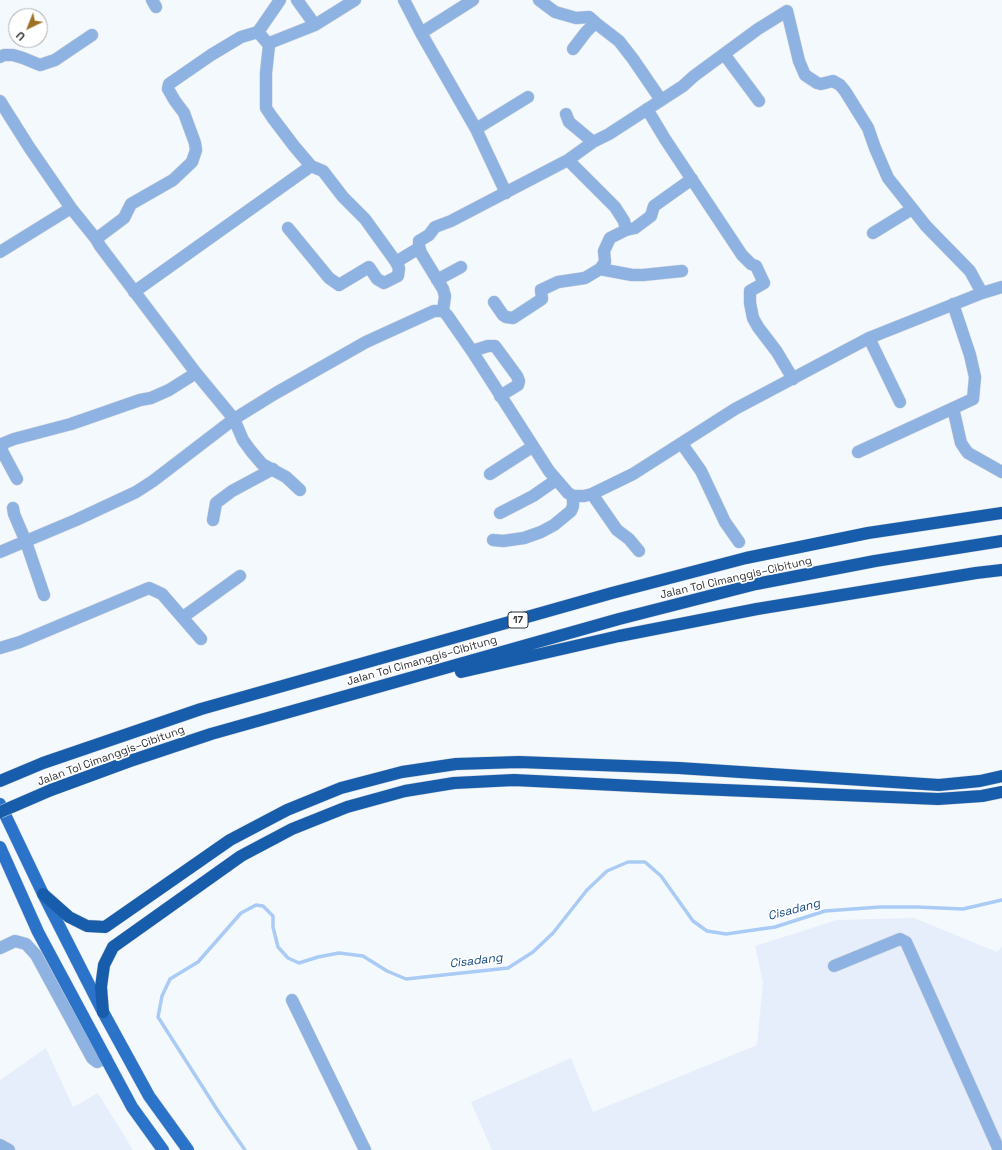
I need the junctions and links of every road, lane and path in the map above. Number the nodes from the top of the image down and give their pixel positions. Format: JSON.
{"nodes":[{"id":1,"x":280,"y":0,"type":"edge"},
{"id":2,"x":297,"y":0,"type":"edge"},
{"id":3,"x":355,"y":0,"type":"edge"},
{"id":4,"x":404,"y":0,"type":"edge"},
{"id":5,"x":473,"y":0,"type":"edge"},
{"id":6,"x":539,"y":0,"type":"edge"},
{"id":7,"x":597,"y":24,"type":"junction"},
{"id":8,"x":315,"y":25,"type":"junction"},
{"id":9,"x":258,"y":32,"type":"junction"},
{"id":10,"x":421,"y":33,"type":"junction"},
{"id":11,"x":92,"y":35,"type":"dead end"},
{"id":12,"x":269,"y":45,"type":"junction"},
{"id":13,"x":573,"y":49,"type":"dead end"},
{"id":14,"x":724,"y":54,"type":"junction"},
{"id":15,"x":0,"y":57,"type":"edge"},
{"id":16,"x":528,"y":97,"type":"dead end"},
{"id":17,"x":661,"y":100,"type":"junction"},
{"id":18,"x":759,"y":101,"type":"dead end"},
{"id":19,"x":1,"y":105,"type":"edge"},
{"id":20,"x":647,"y":109,"type":"junction"},
{"id":21,"x":566,"y":114,"type":"dead end"},
{"id":22,"x":476,"y":129,"type":"junction"},
{"id":23,"x":593,"y":142,"type":"junction"},
{"id":24,"x":568,"y":160,"type":"junction"},
{"id":25,"x":311,"y":166,"type":"junction"},
{"id":26,"x":692,"y":179,"type":"junction"},
{"id":27,"x":506,"y":193,"type":"junction"},
{"id":28,"x":71,"y":208,"type":"junction"},
{"id":29,"x":912,"y":209,"type":"junction"},
{"id":30,"x":288,"y":228,"type":"dead end"},
{"id":31,"x":626,"y":230,"type":"junction"},
{"id":32,"x":873,"y":233,"type":"dead end"},
{"id":33,"x":96,"y":239,"type":"junction"},
{"id":34,"x":419,"y":248,"type":"junction"},
{"id":35,"x":0,"y":252,"type":"edge"},
{"id":36,"x":396,"y":262,"type":"junction"},
{"id":37,"x":461,"y":267,"type":"dead end"},
{"id":38,"x":600,"y":269,"type":"junction"},
{"id":39,"x":682,"y":271,"type":"dead end"},
{"id":40,"x":437,"y":280,"type":"junction"},
{"id":41,"x":1002,"y":287,"type":"edge"},
{"id":42,"x":134,"y":292,"type":"junction"},
{"id":43,"x":982,"y":293,"type":"junction"},
{"id":44,"x":494,"y":302,"type":"dead end"},
{"id":45,"x":953,"y":304,"type":"junction"},
{"id":46,"x":443,"y":311,"type":"junction"},
{"id":47,"x":869,"y":338,"type":"junction"},
{"id":48,"x":472,"y":351,"type":"junction"},
{"id":49,"x":196,"y":373,"type":"junction"},
{"id":50,"x":793,"y":379,"type":"junction"},
{"id":51,"x":500,"y":396,"type":"junction"},
{"id":52,"x":900,"y":402,"type":"dead end"},
{"id":53,"x":953,"y":408,"type":"junction"},
{"id":54,"x":234,"y":419,"type":"junction"},
{"id":55,"x":682,"y":444,"type":"junction"},
{"id":56,"x":532,"y":447,"type":"junction"},
{"id":57,"x":858,"y":452,"type":"dead end"},
{"id":58,"x":273,"y":469,"type":"junction"},
{"id":59,"x":1002,"y":472,"type":"edge"},
{"id":60,"x":490,"y":474,"type":"dead end"},
{"id":61,"x":17,"y":480,"type":"dead end"},
{"id":62,"x":556,"y":480,"type":"junction"},
{"id":63,"x":300,"y":490,"type":"dead end"},
{"id":64,"x":592,"y":494,"type":"junction"},
{"id":65,"x":573,"y":496,"type":"junction"},
{"id":66,"x":13,"y":508,"type":"dead end"},
{"id":67,"x":500,"y":513,"type":"dead end"},
{"id":68,"x":1002,"y":513,"type":"edge"},
{"id":69,"x":213,"y":520,"type":"dead end"},
{"id":70,"x":493,"y":540,"type":"dead end"},
{"id":71,"x":1002,"y":540,"type":"edge"},
{"id":72,"x":26,"y":542,"type":"junction"},
{"id":73,"x":739,"y":542,"type":"dead end"},
{"id":74,"x":639,"y":551,"type":"dead end"},
{"id":75,"x":0,"y":552,"type":"edge"},
{"id":76,"x":1002,"y":570,"type":"edge"},
{"id":77,"x":240,"y":576,"type":"dead end"},
{"id":78,"x":44,"y":595,"type":"dead end"},
{"id":79,"x":183,"y":617,"type":"junction"},
{"id":80,"x":201,"y":639,"type":"dead end"},
{"id":81,"x":0,"y":648,"type":"edge"},
{"id":82,"x":329,"y":701,"type":"junction"},
{"id":83,"x":1002,"y":776,"type":"edge"},
{"id":84,"x":0,"y":781,"type":"edge"},
{"id":85,"x":1002,"y":792,"type":"edge"},
{"id":86,"x":0,"y":804,"type":"edge"},
{"id":87,"x":0,"y":812,"type":"edge"},
{"id":88,"x":0,"y":848,"type":"edge"},
{"id":89,"x":43,"y":894,"type":"junction"},
{"id":90,"x":0,"y":948,"type":"edge"},
{"id":91,"x":834,"y":966,"type":"dead end"},
{"id":92,"x":292,"y":1000,"type":"dead end"},
{"id":93,"x":103,"y":1012,"type":"junction"},
{"id":94,"x":106,"y":1058,"type":"junction"},
{"id":95,"x":0,"y":1145,"type":"edge"},
{"id":96,"x":9,"y":1150,"type":"edge"},
{"id":97,"x":163,"y":1150,"type":"edge"},
{"id":98,"x":188,"y":1150,"type":"edge"},
{"id":99,"x":365,"y":1150,"type":"edge"},
{"id":100,"x":999,"y":1150,"type":"edge"}],
"edges":[{"from":1,"to":9,"type":"street"},
{"from":2,"to":8,"type":"street"},
{"from":3,"to":8,"type":"street"},
{"from":4,"to":10,"type":"street"},
{"from":5,"to":10,"type":"street"},
{"from":6,"to":7,"type":"street"},
{"from":7,"to":13,"type":"street"},
{"from":7,"to":17,"type":"street"},
{"from":8,"to":12,"type":"street"},
{"from":9,"to":12,"type":"street"},
{"from":9,"to":33,"type":"street"},
{"from":10,"to":22,"type":"street"},
{"from":11,"to":15,"type":"street"},
{"from":12,"to":25,"type":"street"},
{"from":14,"to":17,"type":"street"},
{"from":14,"to":18,"type":"street"},
{"from":14,"to":29,"type":"street"},
{"from":16,"to":22,"type":"street"},
{"from":17,"to":20,"type":"street"},
{"from":19,"to":28,"type":"street"},
{"from":20,"to":23,"type":"street"},
{"from":20,"to":26,"type":"street"},
{"from":21,"to":23,"type":"street"},
{"from":22,"to":27,"type":"street"},
{"from":23,"to":24,"type":"street"},
{"from":24,"to":27,"type":"street"},
{"from":24,"to":31,"type":"street"},
{"from":25,"to":36,"type":"street"},
{"from":25,"to":42,"type":"street"},
{"from":26,"to":31,"type":"street"},
{"from":26,"to":50,"type":"street"},
{"from":27,"to":34,"type":"street"},
{"from":28,"to":33,"type":"street"},
{"from":28,"to":35,"type":"street"},
{"from":29,"to":32,"type":"street"},
{"from":29,"to":43,"type":"street"},
{"from":30,"to":36,"type":"street"},
{"from":31,"to":38,"type":"street"},
{"from":33,"to":42,"type":"street"},
{"from":34,"to":36,"type":"street"},
{"from":34,"to":40,"type":"street"},
{"from":37,"to":40,"type":"street"},
{"from":38,"to":39,"type":"street"},
{"from":38,"to":44,"type":"street"},
{"from":40,"to":46,"type":"street"},
{"from":41,"to":43,"type":"street"},
{"from":42,"to":49,"type":"street"},
{"from":43,"to":45,"type":"street"},
{"from":45,"to":47,"type":"street"},
{"from":45,"to":53,"type":"street"},
{"from":46,"to":48,"type":"street"},
{"from":46,"to":54,"type":"street"},
{"from":47,"to":50,"type":"street"},
{"from":47,"to":52,"type":"street"},
{"from":48,"to":51,"type":"street"},
{"from":48,"to":51,"type":"street"},
{"from":49,"to":54,"type":"street"},
{"from":49,"to":61,"type":"street"},
{"from":50,"to":55,"type":"street"},
{"from":51,"to":56,"type":"street"},
{"from":53,"to":57,"type":"street"},
{"from":53,"to":59,"type":"street"},
{"from":54,"to":58,"type":"street"},
{"from":54,"to":72,"type":"street"},
{"from":55,"to":64,"type":"street"},
{"from":55,"to":73,"type":"street"},
{"from":56,"to":60,"type":"street"},
{"from":56,"to":62,"type":"street"},
{"from":58,"to":63,"type":"street"},
{"from":58,"to":69,"type":"street"},
{"from":62,"to":65,"type":"street"},
{"from":62,"to":67,"type":"street"},
{"from":64,"to":65,"type":"street"},
{"from":64,"to":74,"type":"street"},
{"from":65,"to":70,"type":"street"},
{"from":66,"to":72,"type":"street"},
{"from":68,"to":84,"type":"highway","name":"Jalan Tol Cimanggis–Cibitung","number":"17"},
{"from":71,"to":82,"type":"highway","name":"Jalan Tol Cimanggis–Cibitung","number":"17"},
{"from":72,"to":75,"type":"street"},
{"from":72,"to":78,"type":"street"},
{"from":76,"to":82,"type":"highway"},
{"from":77,"to":79,"type":"street"},
{"from":79,"to":80,"type":"street"},
{"from":79,"to":81,"type":"street"},
{"from":82,"to":87,"type":"highway","name":"Jalan Tol Cimanggis–Cibitung","number":"17","bridge":true},
{"from":83,"to":89,"type":"highway"},
{"from":85,"to":93,"type":"highway"},
{"from":86,"to":89,"type":"main road"},
{"from":88,"to":94,"type":"main road"},
{"from":89,"to":93,"type":"main road"},
{"from":90,"to":94,"type":"street"},
{"from":91,"to":100,"type":"street"},
{"from":92,"to":99,"type":"street"},
{"from":93,"to":98,"type":"main road"},
{"from":94,"to":97,"type":"main road"},
{"from":95,"to":96,"type":"street"}]}
